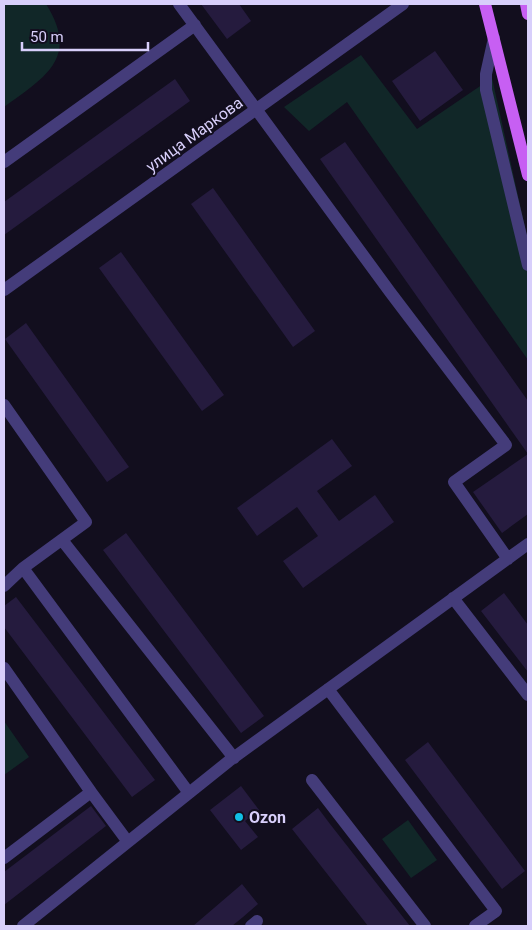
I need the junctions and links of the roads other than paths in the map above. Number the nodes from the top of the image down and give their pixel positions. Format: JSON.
{"nodes":[{"id":1,"x":179,"y":4,"type":"edge"},
{"id":2,"x":403,"y":4,"type":"edge"},
{"id":3,"x":486,"y":4,"type":"edge"},
{"id":4,"x":526,"y":4,"type":"edge"},
{"id":5,"x":528,"y":14,"type":"edge"},
{"id":6,"x":195,"y":25,"type":"junction"},
{"id":7,"x":494,"y":38,"type":"junction"},
{"id":8,"x":257,"y":108,"type":"junction"},
{"id":9,"x":4,"y":162,"type":"edge"},
{"id":10,"x":528,"y":175,"type":"edge"},
{"id":11,"x":528,"y":265,"type":"edge"},
{"id":12,"x":4,"y":290,"type":"edge"},
{"id":13,"x":4,"y":405,"type":"edge"},
{"id":14,"x":62,"y":540,"type":"junction"},
{"id":15,"x":528,"y":544,"type":"edge"},
{"id":16,"x":508,"y":559,"type":"junction"},
{"id":17,"x":23,"y":568,"type":"junction"},
{"id":18,"x":4,"y":586,"type":"edge"},
{"id":19,"x":453,"y":598,"type":"junction"},
{"id":20,"x":4,"y":668,"type":"edge"},
{"id":21,"x":328,"y":689,"type":"junction"},
{"id":22,"x":528,"y":695,"type":"edge"},
{"id":23,"x":234,"y":758,"type":"junction"},
{"id":24,"x":312,"y":780,"type":"dead end"},
{"id":25,"x":91,"y":792,"type":"junction"},
{"id":26,"x":189,"y":793,"type":"junction"},
{"id":27,"x":128,"y":842,"type":"junction"},
{"id":28,"x":4,"y":858,"type":"edge"},
{"id":29,"x":24,"y":926,"type":"edge"},
{"id":30,"x":425,"y":926,"type":"edge"},
{"id":31,"x":475,"y":926,"type":"edge"}],
"edges":[{"from":1,"to":6,"type":"street"},
{"from":2,"to":8,"type":"street","name":"улица Маркова"},
{"from":3,"to":7,"type":"main road"},
{"from":4,"to":5,"type":"main road"},
{"from":6,"to":8,"type":"street"},
{"from":6,"to":9,"type":"street"},
{"from":7,"to":10,"type":"main road"},
{"from":7,"to":11,"type":"street"},
{"from":8,"to":12,"type":"street","name":"улица Маркова"},
{"from":8,"to":16,"type":"street"},
{"from":13,"to":14,"type":"street"},
{"from":14,"to":17,"type":"street"},
{"from":14,"to":23,"type":"street"},
{"from":15,"to":16,"type":"street"},
{"from":16,"to":19,"type":"street"},
{"from":17,"to":18,"type":"street"},
{"from":17,"to":26,"type":"street"},
{"from":19,"to":21,"type":"street"},
{"from":19,"to":22,"type":"street"},
{"from":20,"to":25,"type":"street"},
{"from":21,"to":23,"type":"street"},
{"from":21,"to":31,"type":"street"},
{"from":23,"to":26,"type":"street"},
{"from":24,"to":30,"type":"street"},
{"from":25,"to":27,"type":"street"},
{"from":25,"to":28,"type":"street"},
{"from":26,"to":27,"type":"street"},
{"from":27,"to":29,"type":"street"}]}
